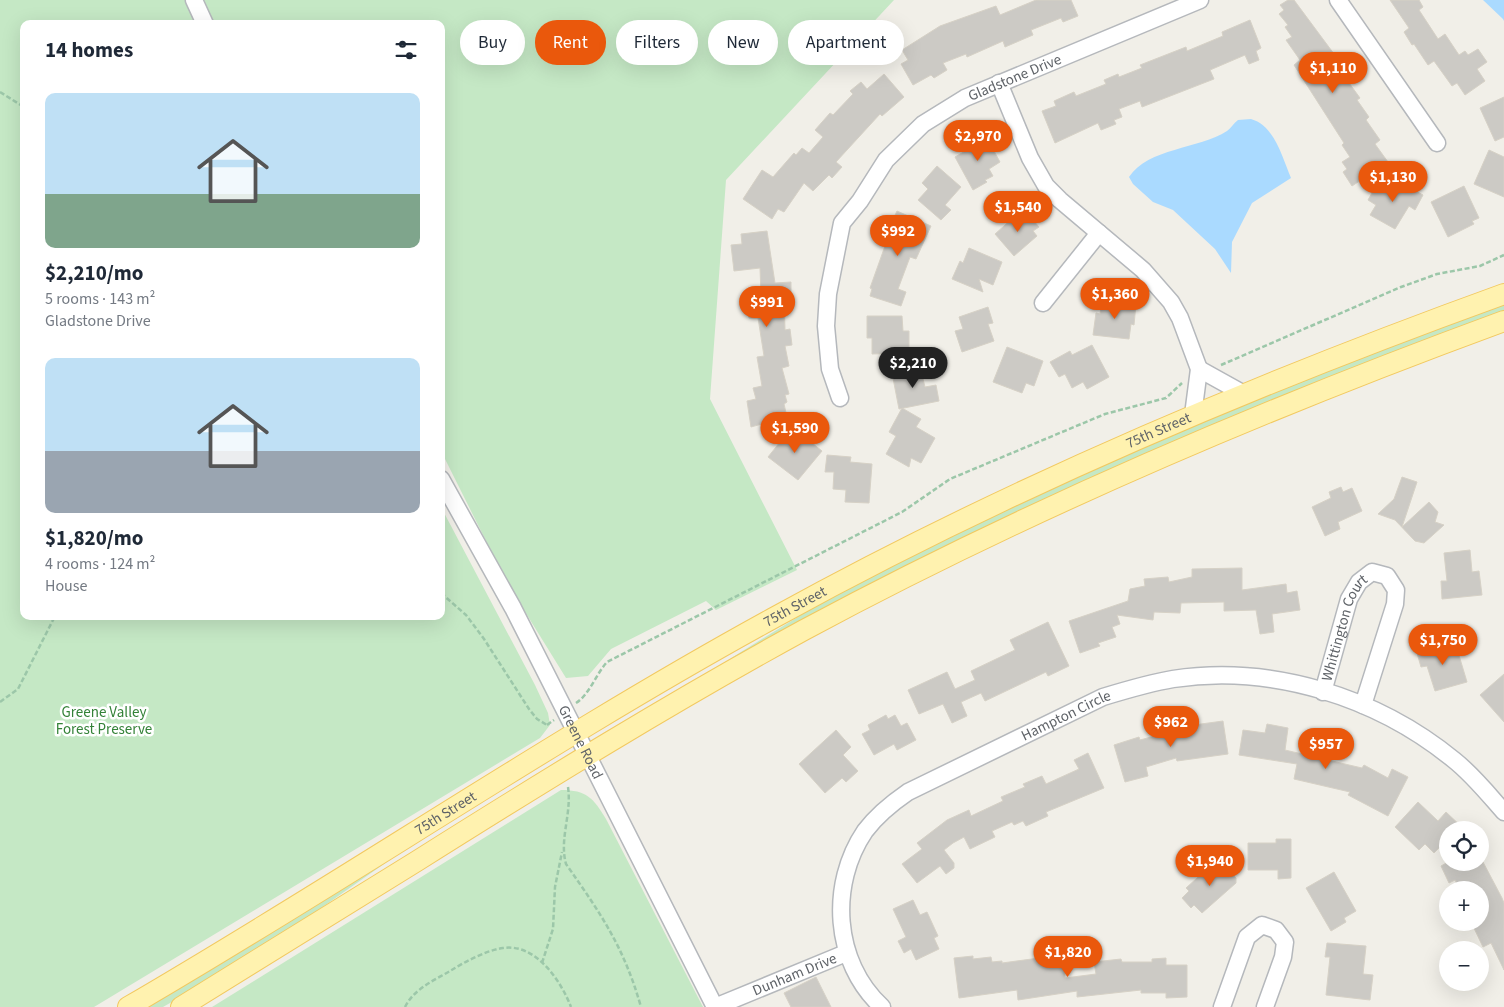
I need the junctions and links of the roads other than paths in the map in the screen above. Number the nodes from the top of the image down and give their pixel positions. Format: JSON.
{"nodes":[{"id":1,"x":194,"y":0,"type":"edge"},
{"id":2,"x":1200,"y":0,"type":"edge"},
{"id":3,"x":1338,"y":0,"type":"edge"},
{"id":4,"x":203,"y":20,"type":"edge"},
{"id":5,"x":999,"y":83,"type":"junction"},
{"id":6,"x":1437,"y":143,"type":"dead end"},
{"id":7,"x":1099,"y":233,"type":"junction"},
{"id":8,"x":1504,"y":294,"type":"edge"},
{"id":9,"x":1043,"y":303,"type":"dead end"},
{"id":10,"x":1504,"y":321,"type":"edge"},
{"id":11,"x":1194,"y":374,"type":"junction"},
{"id":12,"x":1244,"y":394,"type":"junction"},
{"id":13,"x":840,"y":398,"type":"dead end"},
{"id":14,"x":1193,"y":415,"type":"junction"},
{"id":15,"x":445,"y":486,"type":"edge"},
{"id":16,"x":1323,"y":692,"type":"junction"},
{"id":17,"x":1363,"y":705,"type":"junction"},
{"id":18,"x":577,"y":732,"type":"junction"},
{"id":19,"x":588,"y":754,"type":"junction"},
{"id":20,"x":1504,"y":812,"type":"edge"},
{"id":21,"x":846,"y":953,"type":"junction"},
{"id":22,"x":128,"y":1007,"type":"edge"},
{"id":23,"x":181,"y":1007,"type":"edge"},
{"id":24,"x":715,"y":1007,"type":"edge"},
{"id":25,"x":882,"y":1007,"type":"edge"},
{"id":26,"x":1222,"y":1007,"type":"edge"},
{"id":27,"x":1265,"y":1007,"type":"edge"}],
"edges":[{"from":1,"to":4,"type":"street"},
{"from":2,"to":5,"type":"street","name":"Gladstone Drive"},
{"from":3,"to":6,"type":"street"},
{"from":5,"to":7,"type":"street"},
{"from":5,"to":13,"type":"street","name":"Gladstone Drive"},
{"from":7,"to":9,"type":"street"},
{"from":7,"to":11,"type":"street"},
{"from":8,"to":12,"type":"main road","name":"75th Street"},
{"from":10,"to":19,"type":"main road","name":"75th Street"},
{"from":11,"to":12,"type":"street"},
{"from":11,"to":14,"type":"street"},
{"from":12,"to":14,"type":"main road","name":"75th Street"},
{"from":14,"to":18,"type":"main road","name":"75th Street"},
{"from":15,"to":18,"type":"street","name":"Greene Road"},
{"from":16,"to":17,"type":"street","name":"Hampton Circle"},
{"from":16,"to":17,"type":"street","name":"Whittington Court"},
{"from":16,"to":21,"type":"street","name":"Hampton Circle"},
{"from":17,"to":20,"type":"street","name":"Hampton Circle"},
{"from":18,"to":19,"type":"street","name":"Greene Road"},
{"from":18,"to":22,"type":"main road","name":"75th Street"},
{"from":19,"to":23,"type":"main road","name":"75th Street"},
{"from":19,"to":24,"type":"street","name":"Greene Road"},
{"from":21,"to":24,"type":"street","name":"Dunham Drive"},
{"from":21,"to":25,"type":"street","name":"Hampton Circle"},
{"from":26,"to":27,"type":"street"}]}
